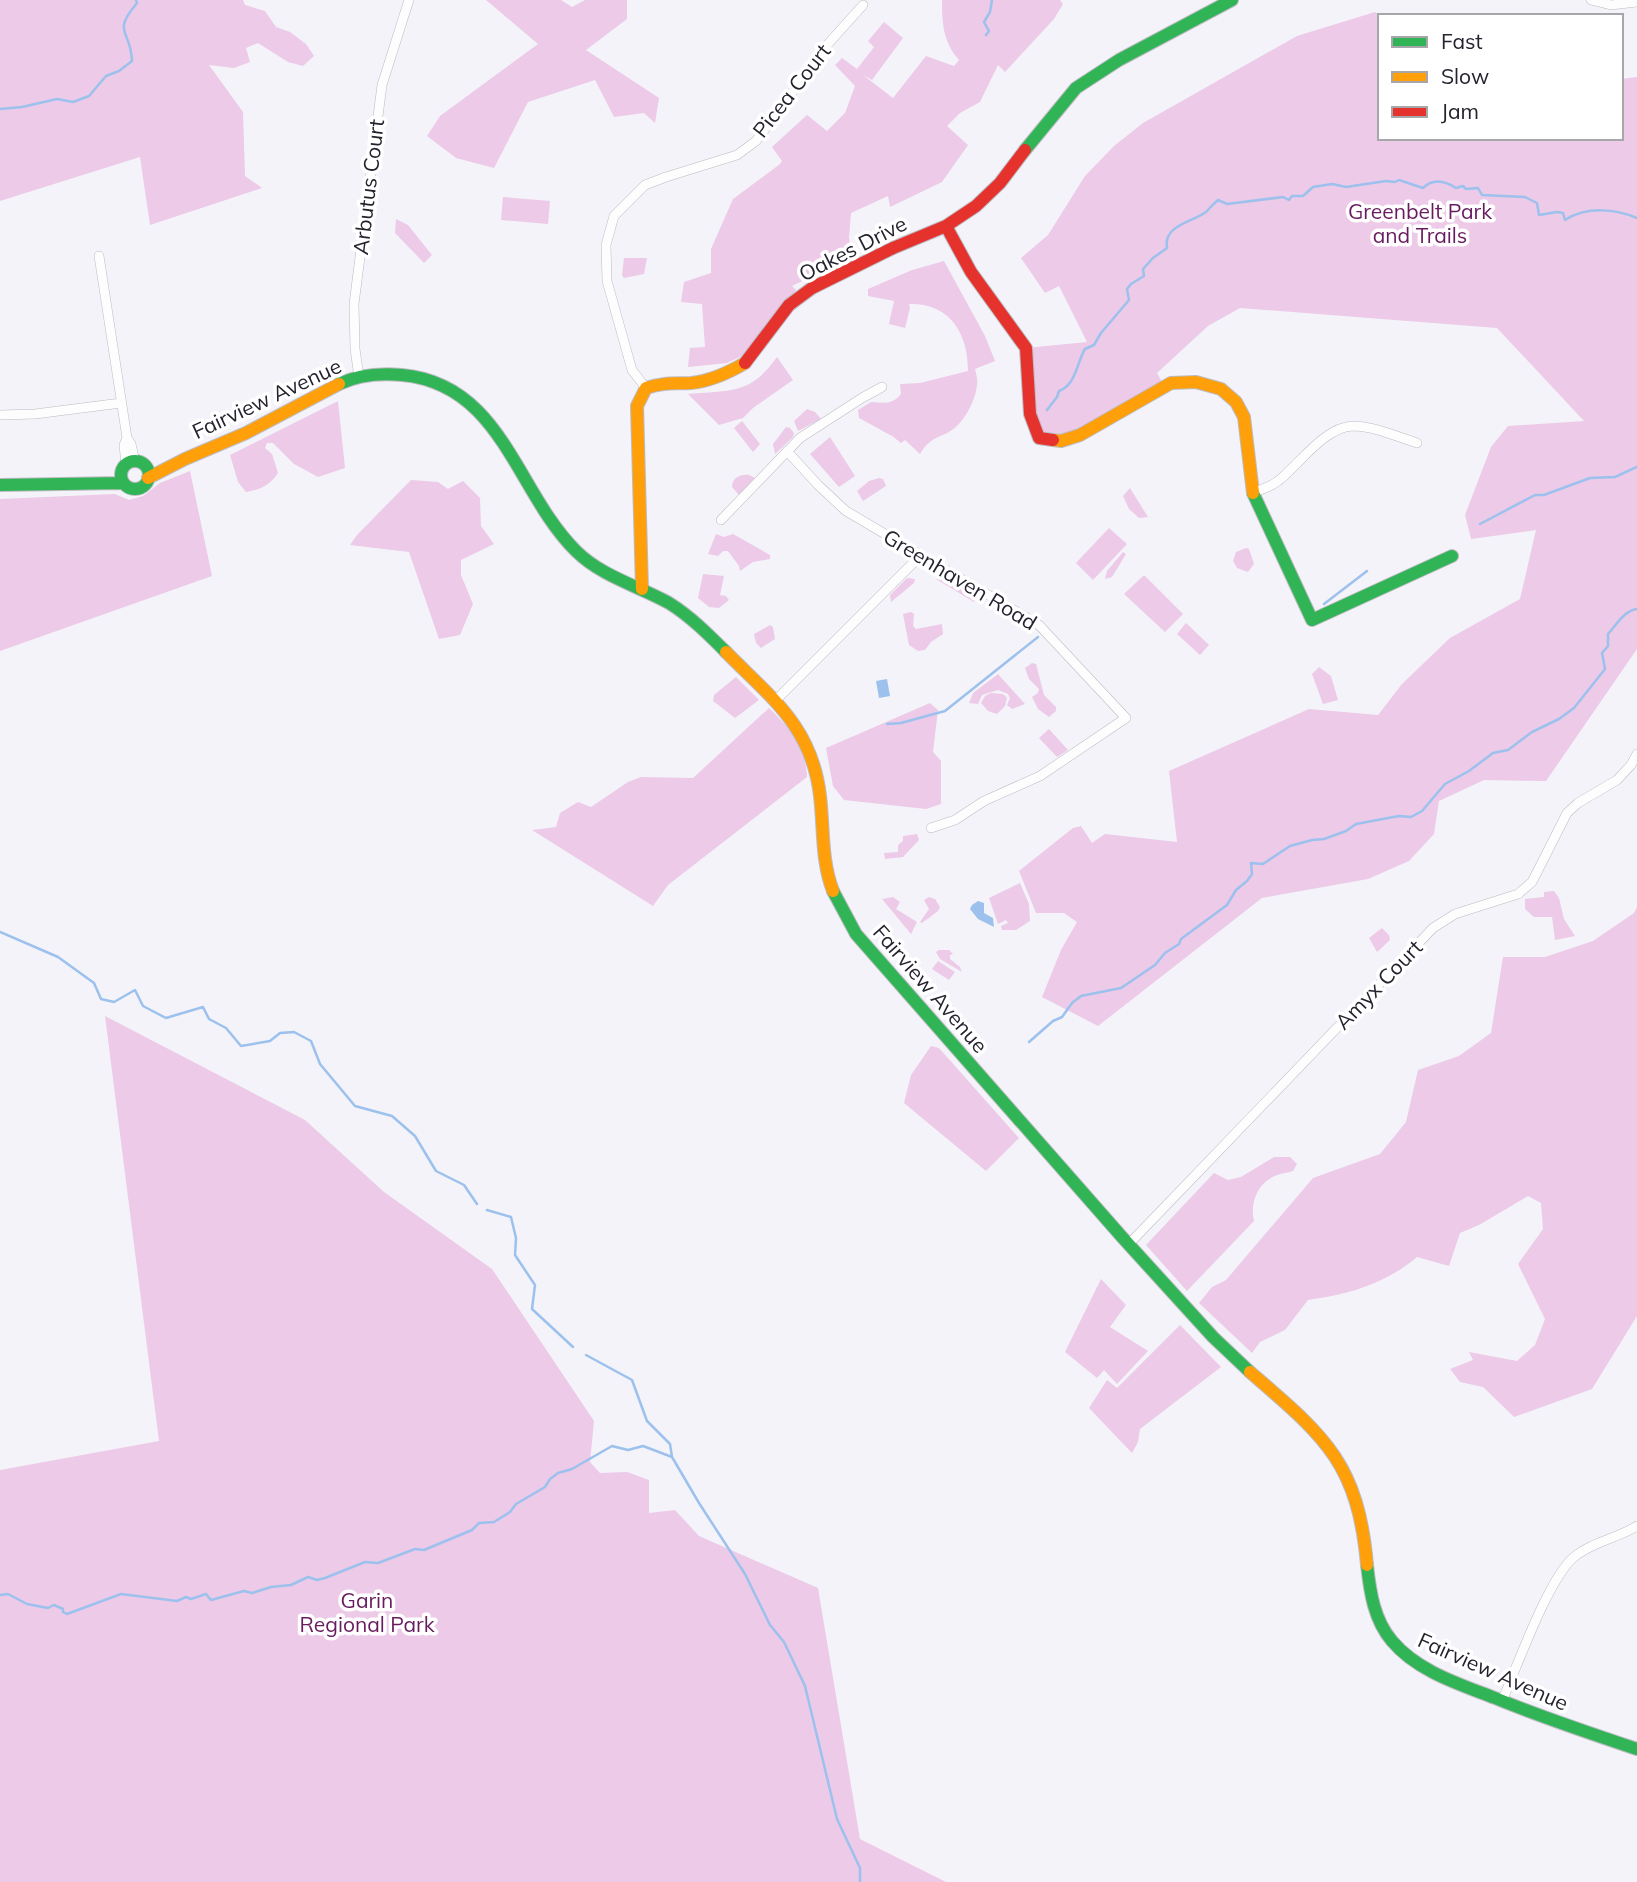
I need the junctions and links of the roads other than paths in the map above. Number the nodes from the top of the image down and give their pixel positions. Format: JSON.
{"nodes":[{"id":1,"x":409,"y":0,"type":"edge"},
{"id":2,"x":1232,"y":0,"type":"edge"},
{"id":3,"x":1591,"y":0,"type":"edge"},
{"id":4,"x":1637,"y":2,"type":"edge"},
{"id":5,"x":863,"y":5,"type":"dead end"},
{"id":6,"x":946,"y":226,"type":"junction"},
{"id":7,"x":99,"y":256,"type":"dead end"},
{"id":8,"x":359,"y":377,"type":"junction"},
{"id":9,"x":882,"y":387,"type":"dead end"},
{"id":10,"x":646,"y":388,"type":"junction"},
{"id":11,"x":121,"y":403,"type":"junction"},
{"id":12,"x":0,"y":415,"type":"edge"},
{"id":13,"x":1417,"y":443,"type":"dead end"},
{"id":14,"x":787,"y":450,"type":"junction"},
{"id":15,"x":133,"y":471,"type":"junction"},
{"id":16,"x":0,"y":485,"type":"edge"},
{"id":17,"x":1253,"y":493,"type":"junction"},
{"id":18,"x":720,"y":520,"type":"dead end"},
{"id":19,"x":921,"y":555,"type":"junction"},
{"id":20,"x":1452,"y":556,"type":"dead end"},
{"id":21,"x":642,"y":589,"type":"junction"},
{"id":22,"x":776,"y":700,"type":"junction"},
{"id":23,"x":1637,"y":754,"type":"edge"},
{"id":24,"x":931,"y":828,"type":"dead end"},
{"id":25,"x":1129,"y":1244,"type":"junction"},
{"id":26,"x":1637,"y":1526,"type":"edge"},
{"id":27,"x":1502,"y":1701,"type":"junction"},
{"id":28,"x":1637,"y":1749,"type":"edge"}],
"edges":[{"from":1,"to":8,"type":"street","name":"Arbutus Court"},
{"from":2,"to":6,"type":"main road","name":"Oakes Drive"},
{"from":3,"to":4,"type":"street"},
{"from":5,"to":10,"type":"street","name":"Picea Court"},
{"from":6,"to":10,"type":"main road","name":"Oakes Drive"},
{"from":6,"to":17,"type":"main road"},
{"from":7,"to":11,"type":"street"},
{"from":8,"to":15,"type":"main road","name":"Fairview Avenue"},
{"from":8,"to":21,"type":"main road","name":"Fairview Avenue"},
{"from":9,"to":14,"type":"street"},
{"from":10,"to":21,"type":"main road"},
{"from":11,"to":12,"type":"street"},
{"from":11,"to":15,"type":"street"},
{"from":13,"to":17,"type":"street"},
{"from":14,"to":18,"type":"street"},
{"from":14,"to":19,"type":"street","name":"Greenhaven Road"},
{"from":15,"to":16,"type":"main road","name":"Fairview Avenue"},
{"from":17,"to":20,"type":"main road"},
{"from":19,"to":22,"type":"street"},
{"from":19,"to":24,"type":"street","name":"Greenhaven Road"},
{"from":21,"to":22,"type":"main road","name":"Fairview Avenue"},
{"from":22,"to":25,"type":"main road","name":"Fairview Avenue"},
{"from":23,"to":25,"type":"street","name":"Amyx Court"},
{"from":25,"to":27,"type":"main road","name":"Fairview Avenue"},
{"from":26,"to":27,"type":"street"},
{"from":27,"to":28,"type":"main road","name":"Fairview Avenue"}]}
